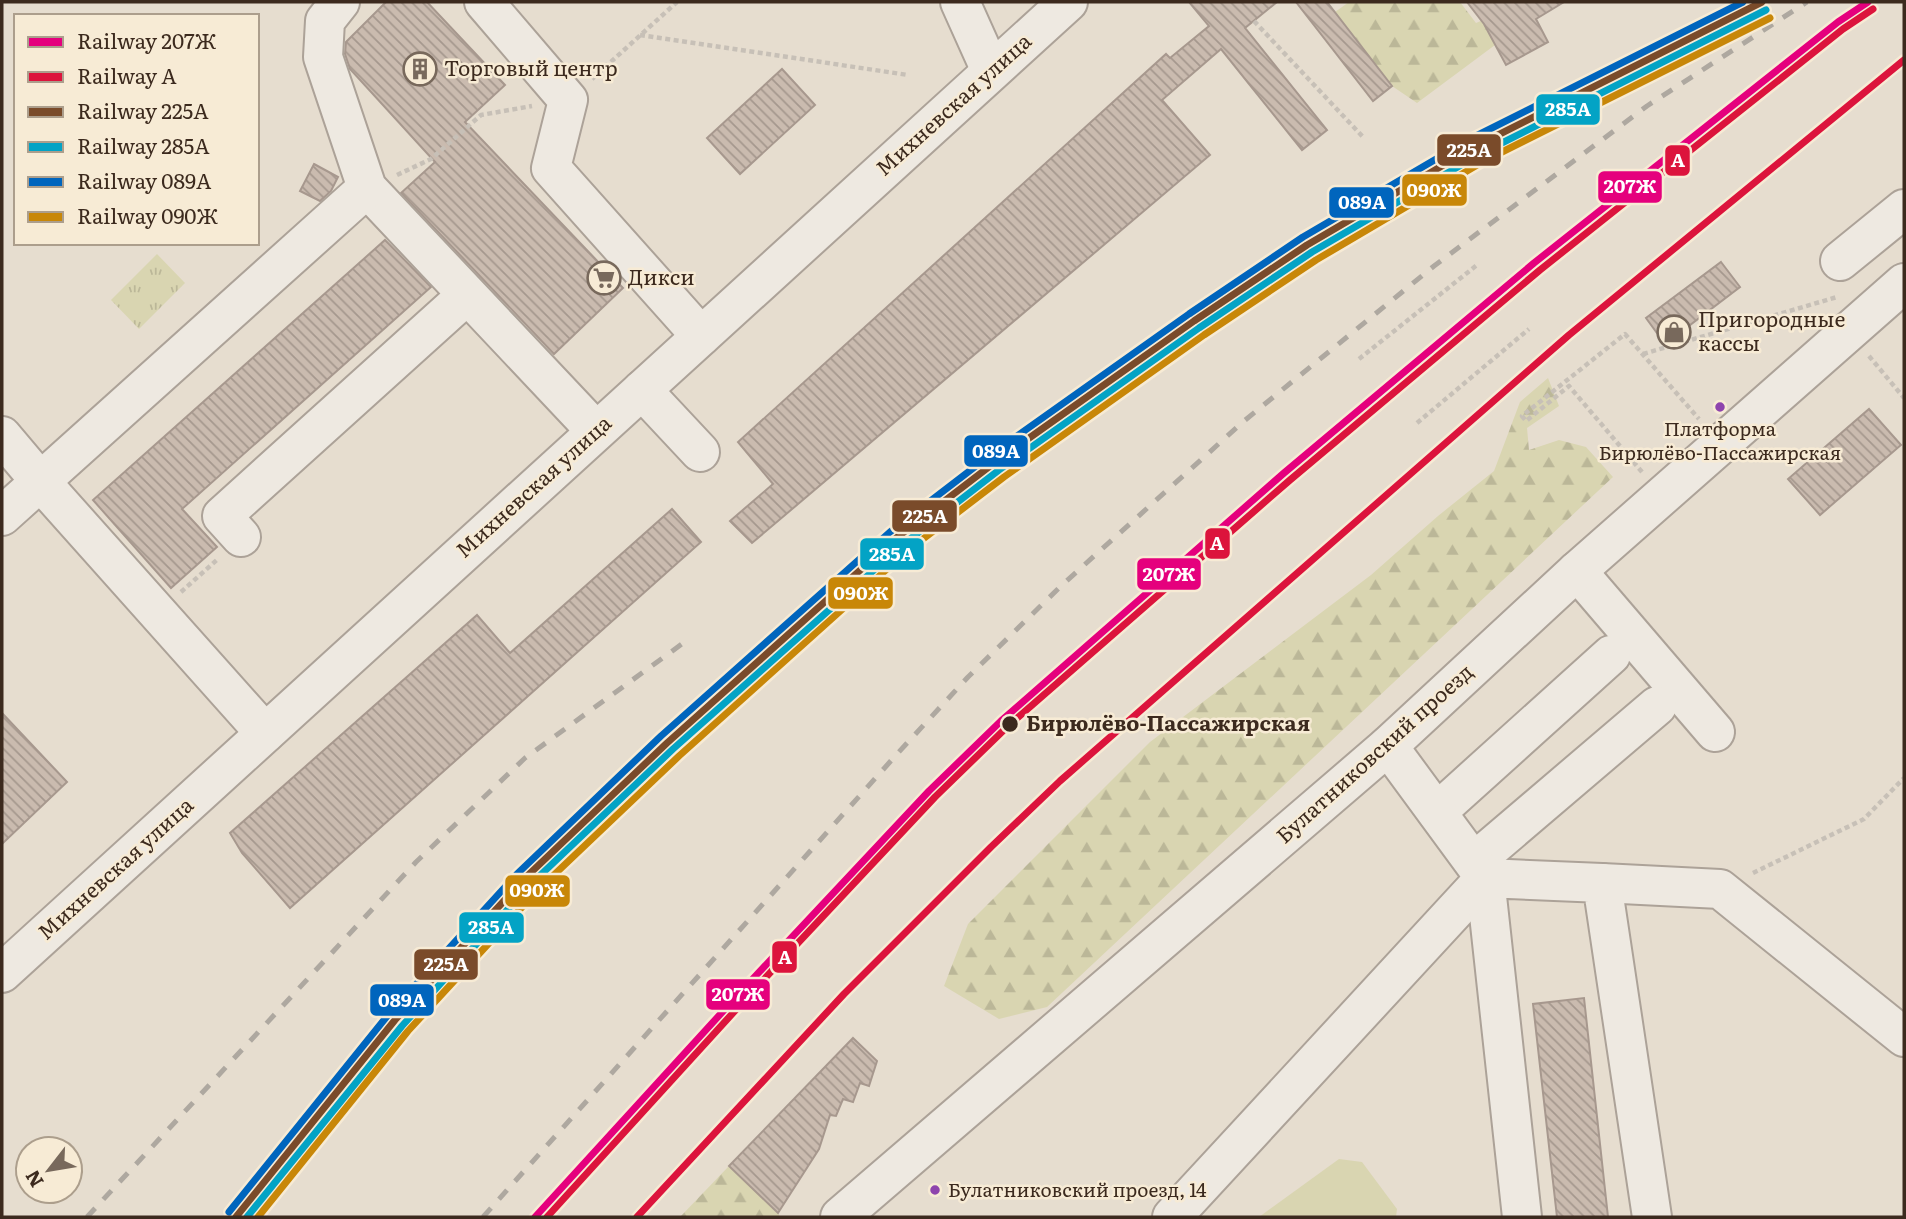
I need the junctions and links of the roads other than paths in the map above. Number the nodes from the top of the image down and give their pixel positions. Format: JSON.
{"nodes":[{"id":1,"x":340,"y":2,"type":"edge"},
{"id":2,"x":484,"y":2,"type":"edge"},
{"id":3,"x":960,"y":2,"type":"edge"},
{"id":4,"x":1068,"y":2,"type":"edge"},
{"id":5,"x":991,"y":71,"type":"junction"},
{"id":6,"x":367,"y":188,"type":"junction"},
{"id":7,"x":1904,"y":209,"type":"edge"},
{"id":8,"x":1844,"y":277,"type":"road end"},
{"id":9,"x":1904,"y":283,"type":"edge"},
{"id":10,"x":467,"y":295,"type":"junction"},
{"id":11,"x":701,"y":336,"type":"junction"},
{"id":12,"x":642,"y":390,"type":"junction"},
{"id":13,"x":596,"y":431,"type":"junction"},
{"id":14,"x":2,"y":436,"type":"edge"},
{"id":15,"x":700,"y":452,"type":"dead end"},
{"id":16,"x":40,"y":481,"type":"junction"},
{"id":17,"x":2,"y":516,"type":"edge"},
{"id":18,"x":242,"y":537,"type":"road end"},
{"id":19,"x":1577,"y":571,"type":"junction"},
{"id":20,"x":1611,"y":655,"type":"dead end"},
{"id":21,"x":1657,"y":706,"type":"dead end"},
{"id":22,"x":1715,"y":732,"type":"dead end"},
{"id":23,"x":265,"y":733,"type":"junction"},
{"id":24,"x":1388,"y":746,"type":"junction"},
{"id":25,"x":1437,"y":812,"type":"junction"},
{"id":26,"x":1480,"y":870,"type":"junction"},
{"id":27,"x":1602,"y":883,"type":"junction"},
{"id":28,"x":2,"y":973,"type":"edge"},
{"id":29,"x":1904,"y":1037,"type":"edge"},
{"id":30,"x":840,"y":1217,"type":"edge"},
{"id":31,"x":1172,"y":1217,"type":"edge"},
{"id":32,"x":1522,"y":1217,"type":"edge"},
{"id":33,"x":1652,"y":1217,"type":"edge"}],
"edges":[{"from":1,"to":6,"type":"street"},
{"from":2,"to":11,"type":"street"},
{"from":3,"to":5,"type":"street"},
{"from":4,"to":5,"type":"street","name":"Михневская улица"},
{"from":5,"to":11,"type":"street","name":"Михневская улица"},
{"from":6,"to":10,"type":"street"},
{"from":6,"to":16,"type":"street"},
{"from":7,"to":8,"type":"street"},
{"from":9,"to":19,"type":"street","name":"Булатниковский проезд"},
{"from":10,"to":13,"type":"street"},
{"from":10,"to":18,"type":"street"},
{"from":11,"to":12,"type":"street","name":"Михневская улица"},
{"from":12,"to":13,"type":"street","name":"Михневская улица"},
{"from":12,"to":15,"type":"street"},
{"from":13,"to":23,"type":"street","name":"Михневская улица"},
{"from":14,"to":16,"type":"street"},
{"from":16,"to":17,"type":"street"},
{"from":16,"to":23,"type":"street"},
{"from":19,"to":22,"type":"street"},
{"from":19,"to":24,"type":"street","name":"Булатниковский проезд"},
{"from":20,"to":25,"type":"street"},
{"from":21,"to":26,"type":"street"},
{"from":23,"to":28,"type":"street","name":"Михневская улица"},
{"from":24,"to":25,"type":"street"},
{"from":24,"to":30,"type":"street","name":"Булатниковский проезд"},
{"from":25,"to":26,"type":"street"},
{"from":26,"to":27,"type":"street"},
{"from":26,"to":31,"type":"street"},
{"from":26,"to":32,"type":"street"},
{"from":27,"to":29,"type":"street"},
{"from":27,"to":33,"type":"street"}]}
